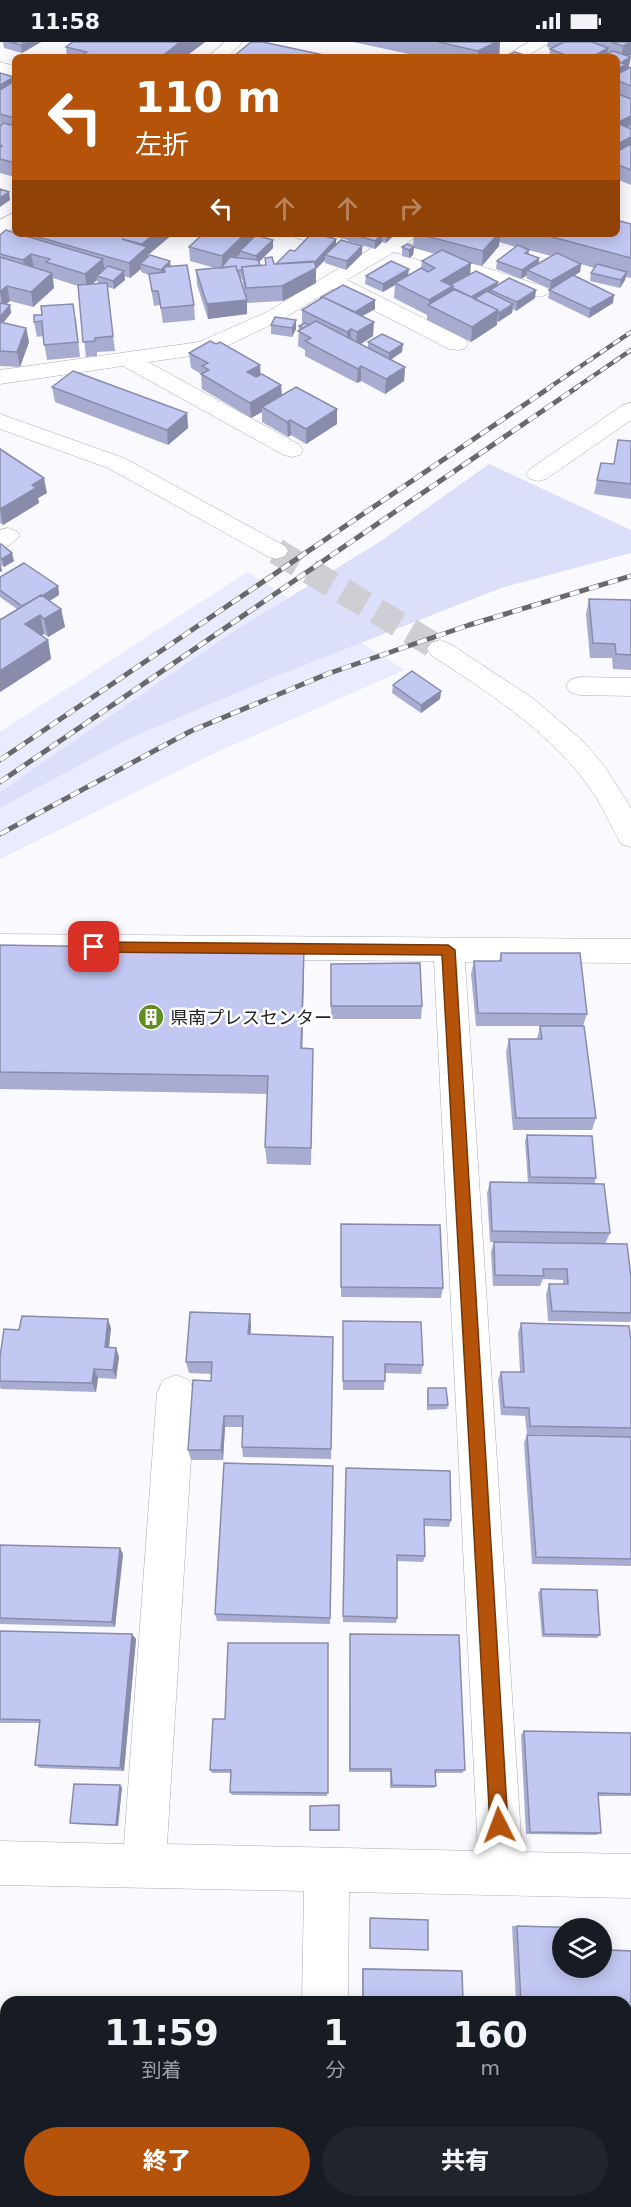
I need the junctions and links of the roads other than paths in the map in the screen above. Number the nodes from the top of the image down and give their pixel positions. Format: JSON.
{"nodes":[{"id":1,"x":235,"y":42,"type":"edge"},
{"id":2,"x":542,"y":42,"type":"edge"},
{"id":3,"x":221,"y":54,"type":"edge"},
{"id":4,"x":519,"y":54,"type":"edge"},
{"id":5,"x":330,"y":237,"type":"edge"},
{"id":6,"x":393,"y":244,"type":"edge"},
{"id":7,"x":332,"y":281,"type":"junction"},
{"id":8,"x":539,"y":291,"type":"dead end"},
{"id":9,"x":457,"y":344,"type":"dead end"},
{"id":10,"x":126,"y":359,"type":"junction"},
{"id":11,"x":0,"y":377,"type":"edge"},
{"id":12,"x":629,"y":414,"type":"edge"},
{"id":13,"x":0,"y":421,"type":"edge"},
{"id":14,"x":291,"y":450,"type":"dead end"},
{"id":15,"x":538,"y":474,"type":"dead end"},
{"id":16,"x":276,"y":551,"type":"tunnel mouth"},
{"id":17,"x":440,"y":649,"type":"tunnel mouth"},
{"id":18,"x":579,"y":686,"type":"dead end"},
{"id":19,"x":631,"y":687,"type":"edge"},
{"id":20,"x":631,"y":837,"type":"edge"},
{"id":21,"x":0,"y":946,"type":"edge"},
{"id":22,"x":448,"y":950,"type":"junction"},
{"id":23,"x":631,"y":951,"type":"edge"},
{"id":24,"x":176,"y":1393,"type":"dead end"},
{"id":25,"x":0,"y":1863,"type":"edge"},
{"id":26,"x":144,"y":1866,"type":"junction"},
{"id":27,"x":327,"y":1869,"type":"junction"},
{"id":28,"x":501,"y":1873,"type":"junction"},
{"id":29,"x":631,"y":1876,"type":"edge"},
{"id":30,"x":325,"y":1996,"type":"edge"}],
"edges":[{"from":1,"to":3,"type":"street"},
{"from":2,"to":4,"type":"street"},
{"from":5,"to":6,"type":"street"},
{"from":6,"to":7,"type":"street"},
{"from":6,"to":8,"type":"street"},
{"from":7,"to":9,"type":"street"},
{"from":7,"to":10,"type":"street"},
{"from":10,"to":11,"type":"street"},
{"from":10,"to":14,"type":"street"},
{"from":12,"to":15,"type":"street"},
{"from":13,"to":16,"type":"street"},
{"from":17,"to":20,"type":"street"},
{"from":18,"to":19,"type":"street"},
{"from":21,"to":22,"type":"street"},
{"from":22,"to":23,"type":"street"},
{"from":22,"to":28,"type":"street"},
{"from":24,"to":26,"type":"street"},
{"from":25,"to":26,"type":"street"},
{"from":26,"to":27,"type":"street"},
{"from":27,"to":28,"type":"street"},
{"from":27,"to":30,"type":"street"},
{"from":28,"to":29,"type":"street"}]}
